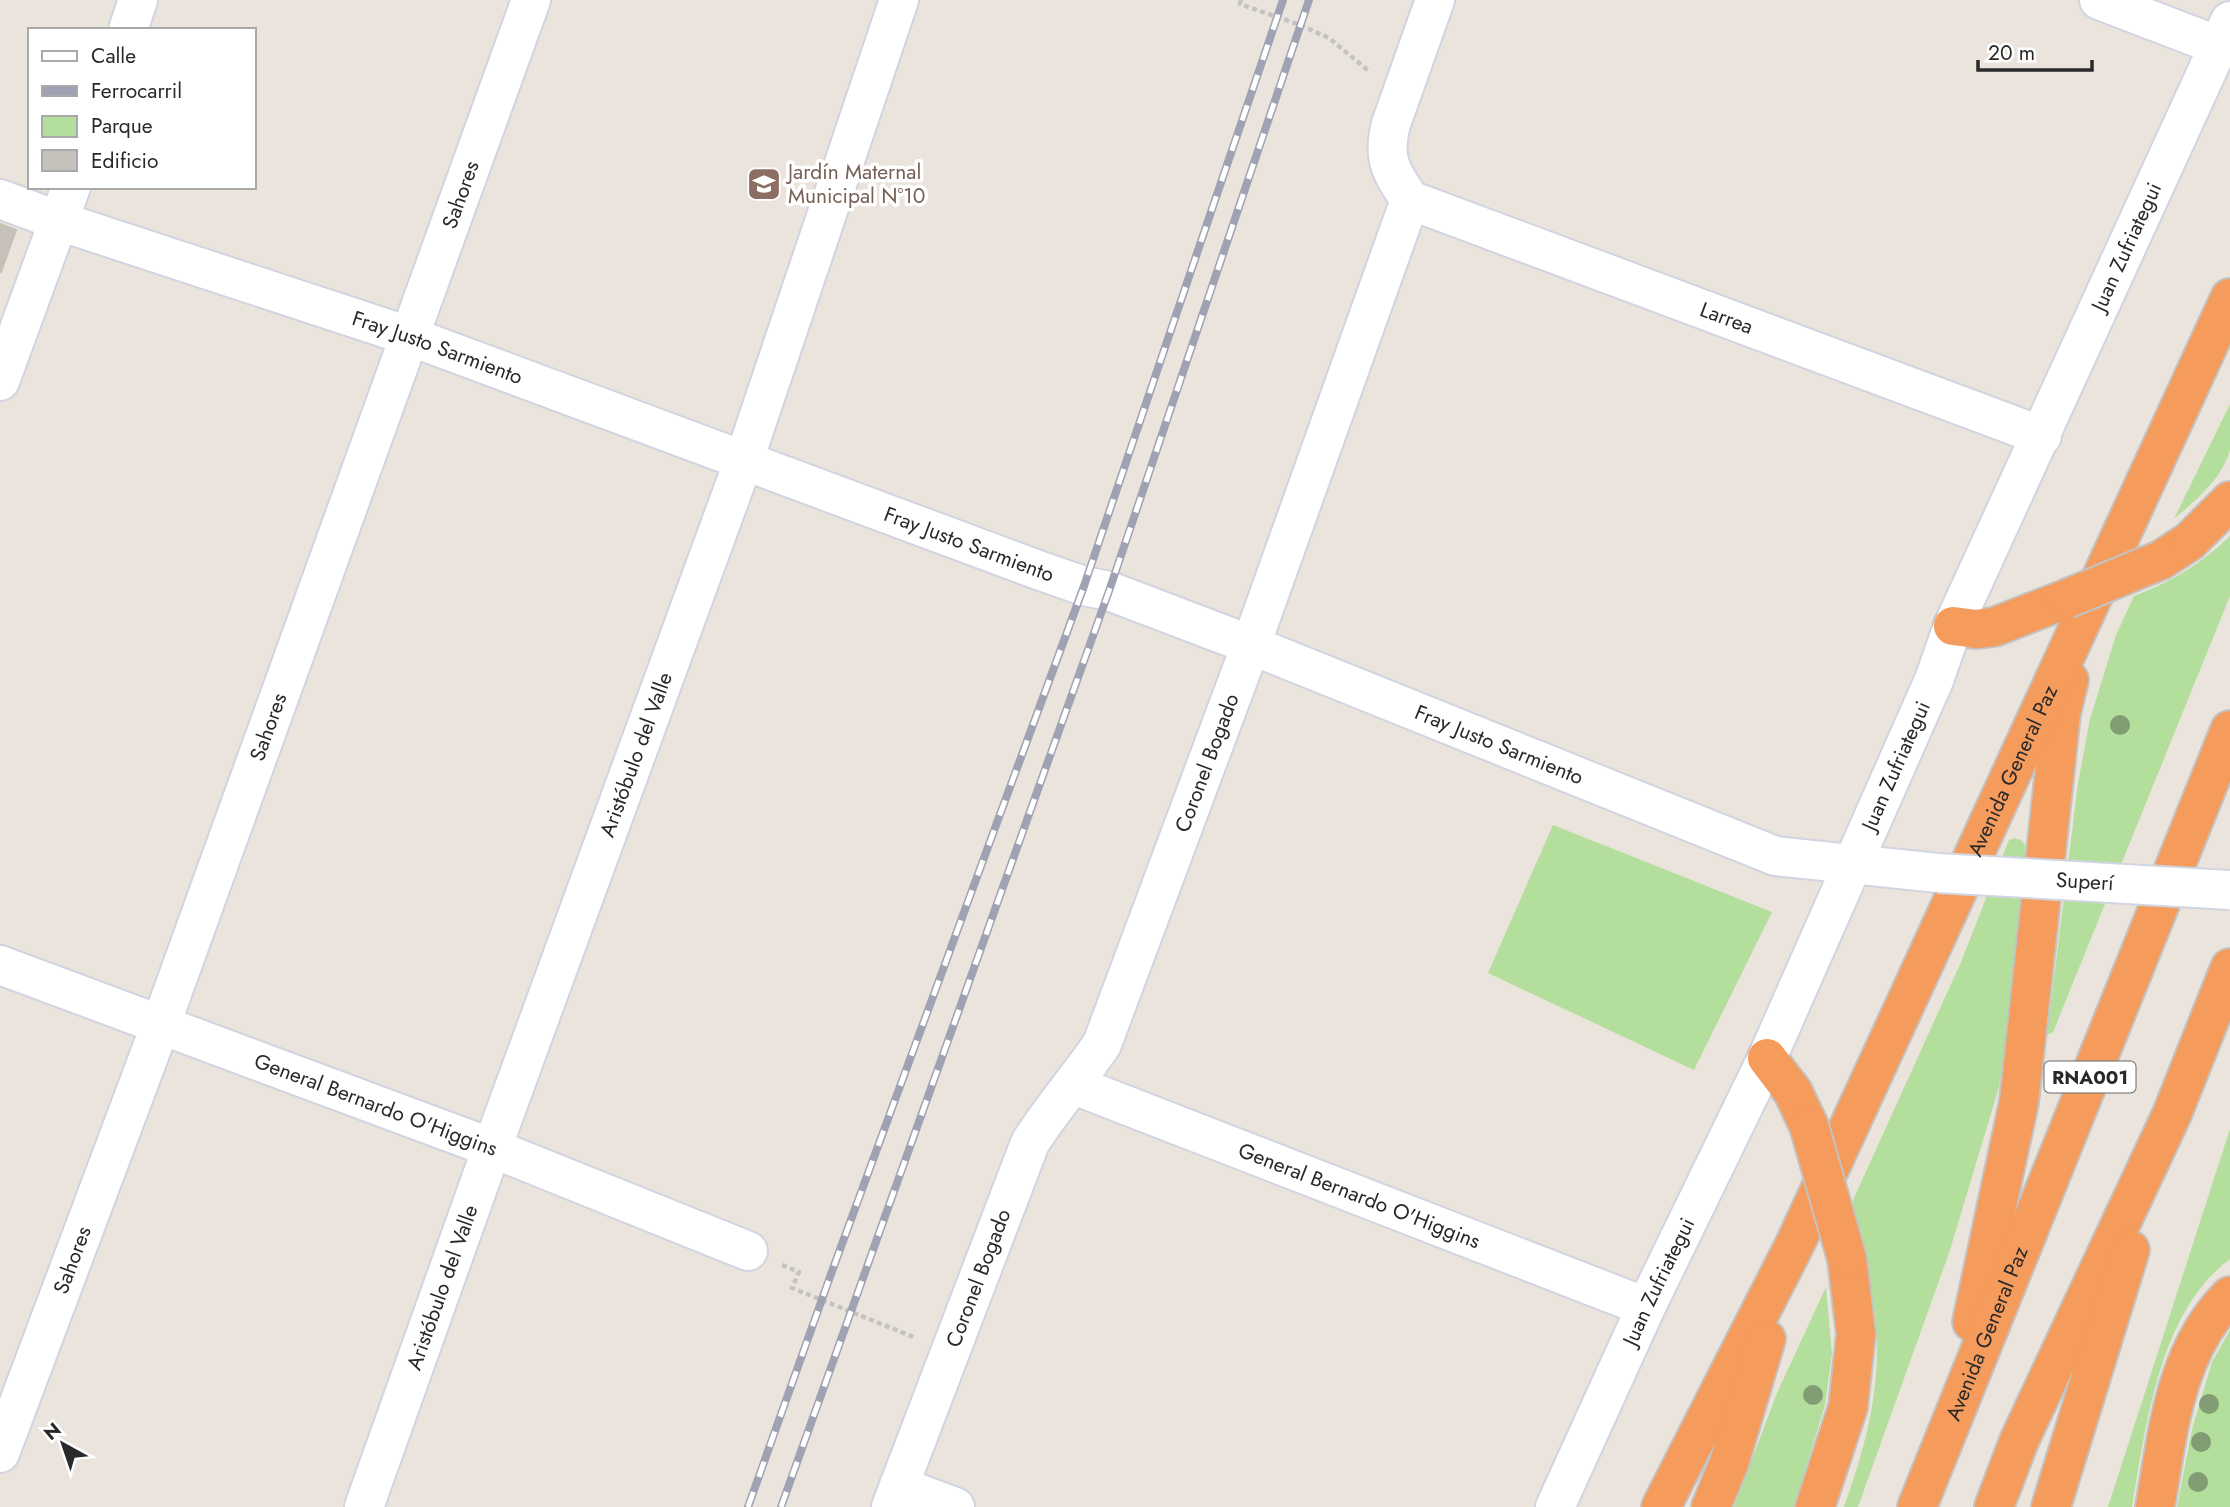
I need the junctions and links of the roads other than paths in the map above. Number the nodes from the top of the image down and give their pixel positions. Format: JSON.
{"nodes":[{"id":1,"x":138,"y":0,"type":"edge"},
{"id":2,"x":531,"y":0,"type":"edge"},
{"id":3,"x":899,"y":0,"type":"edge"},
{"id":4,"x":1435,"y":0,"type":"edge"},
{"id":5,"x":2099,"y":0,"type":"edge"},
{"id":6,"x":129,"y":28,"type":"edge"},
{"id":7,"x":2224,"y":33,"type":"edge"},
{"id":8,"x":0,"y":199,"type":"edge"},
{"id":9,"x":1410,"y":200,"type":"junction"},
{"id":10,"x":65,"y":204,"type":"edge"},
{"id":11,"x":2230,"y":298,"type":"edge"},
{"id":12,"x":409,"y":336,"type":"junction"},
{"id":13,"x":0,"y":381,"type":"edge"},
{"id":14,"x":2042,"y":436,"type":"junction"},
{"id":15,"x":744,"y":460,"type":"junction"},
{"id":16,"x":2230,"y":501,"type":"edge"},
{"id":17,"x":2077,"y":603,"type":"junction"},
{"id":18,"x":1954,"y":626,"type":"junction"},
{"id":19,"x":1251,"y":645,"type":"junction"},
{"id":20,"x":2230,"y":730,"type":"edge"},
{"id":21,"x":1851,"y":865,"type":"junction"},
{"id":22,"x":1938,"y":873,"type":"joint"},
{"id":23,"x":2230,"y":890,"type":"edge"},
{"id":24,"x":0,"y":965,"type":"edge"},
{"id":25,"x":2230,"y":968,"type":"edge"},
{"id":26,"x":161,"y":1024,"type":"junction"},
{"id":27,"x":1767,"y":1058,"type":"junction"},
{"id":28,"x":1074,"y":1085,"type":"junction"},
{"id":29,"x":2172,"y":1114,"type":"junction"},
{"id":30,"x":492,"y":1148,"type":"junction"},
{"id":31,"x":1795,"y":1244,"type":"junction"},
{"id":32,"x":748,"y":1251,"type":"road end"},
{"id":33,"x":2230,"y":1296,"type":"edge"},
{"id":34,"x":1646,"y":1307,"type":"junction"},
{"id":35,"x":1950,"y":1424,"type":"junction"},
{"id":36,"x":0,"y":1453,"type":"edge"},
{"id":37,"x":895,"y":1496,"type":"edge"},
{"id":38,"x":364,"y":1507,"type":"edge"},
{"id":39,"x":955,"y":1507,"type":"edge"},
{"id":40,"x":1555,"y":1507,"type":"edge"},
{"id":41,"x":1661,"y":1507,"type":"edge"},
{"id":42,"x":1711,"y":1507,"type":"edge"},
{"id":43,"x":1815,"y":1507,"type":"edge"},
{"id":44,"x":1917,"y":1507,"type":"edge"},
{"id":45,"x":1994,"y":1507,"type":"edge"},
{"id":46,"x":2051,"y":1507,"type":"edge"},
{"id":47,"x":2155,"y":1507,"type":"edge"}],
"edges":[{"from":1,"to":6,"type":"street"},
{"from":2,"to":12,"type":"street","name":"Sahores"},
{"from":3,"to":15,"type":"street","name":"Aristóbulo del Valle"},
{"from":4,"to":9,"type":"street"},
{"from":5,"to":7,"type":"street"},
{"from":7,"to":14,"type":"street","name":"Juan Zufriategui"},
{"from":8,"to":10,"type":"street","name":"Fray Justo Sarmiento"},
{"from":9,"to":14,"type":"street","name":"Larrea"},
{"from":9,"to":19,"type":"street","name":"Coronel Bogado"},
{"from":10,"to":12,"type":"street","name":"Fray Justo Sarmiento"},
{"from":10,"to":13,"type":"street"},
{"from":11,"to":17,"type":"highway","name":"Avenida General Paz"},
{"from":12,"to":15,"type":"street","name":"Fray Justo Sarmiento"},
{"from":12,"to":26,"type":"street","name":"Sahores"},
{"from":14,"to":18,"type":"street","name":"Juan Zufriategui"},
{"from":15,"to":19,"type":"street","name":"Fray Justo Sarmiento"},
{"from":15,"to":30,"type":"street","name":"Aristóbulo del Valle"},
{"from":16,"to":17,"type":"highway","bridge":true},
{"from":17,"to":18,"type":"highway"},
{"from":17,"to":31,"type":"highway","name":"Avenida General Paz"},
{"from":17,"to":35,"type":"highway"},
{"from":18,"to":21,"type":"street","name":"Juan Zufriategui"},
{"from":19,"to":21,"type":"street","name":"Fray Justo Sarmiento"},
{"from":19,"to":28,"type":"street","name":"Coronel Bogado"},
{"from":20,"to":35,"type":"highway","name":"Avenida General Paz","number":"RNA001"},
{"from":21,"to":22,"type":"street","name":"Fray Justo Sarmiento"},
{"from":21,"to":27,"type":"street","name":"Juan Zufriategui"},
{"from":22,"to":23,"type":"street","name":"Superí","bridge":true},
{"from":24,"to":26,"type":"street","name":"General Bernardo O'Higgins"},
{"from":25,"to":29,"type":"highway"},
{"from":26,"to":30,"type":"street","name":"General Bernardo O'Higgins"},
{"from":26,"to":36,"type":"street","name":"Sahores"},
{"from":27,"to":34,"type":"street","name":"Juan Zufriategui"},
{"from":27,"to":43,"type":"highway","bridge":true},
{"from":28,"to":34,"type":"street","name":"General Bernardo O'Higgins"},
{"from":28,"to":37,"type":"street","name":"Coronel Bogado"},
{"from":29,"to":45,"type":"highway"},
{"from":29,"to":46,"type":"highway"},
{"from":30,"to":32,"type":"street","name":"General Bernardo O'Higgins"},
{"from":30,"to":38,"type":"street","name":"Aristóbulo del Valle"},
{"from":31,"to":41,"type":"highway"},
{"from":31,"to":42,"type":"highway"},
{"from":33,"to":47,"type":"highway"},
{"from":34,"to":40,"type":"street","name":"Juan Zufriategui"},
{"from":35,"to":44,"type":"highway","name":"Avenida General Paz","number":"RNA001"},
{"from":37,"to":39,"type":"street"}]}
